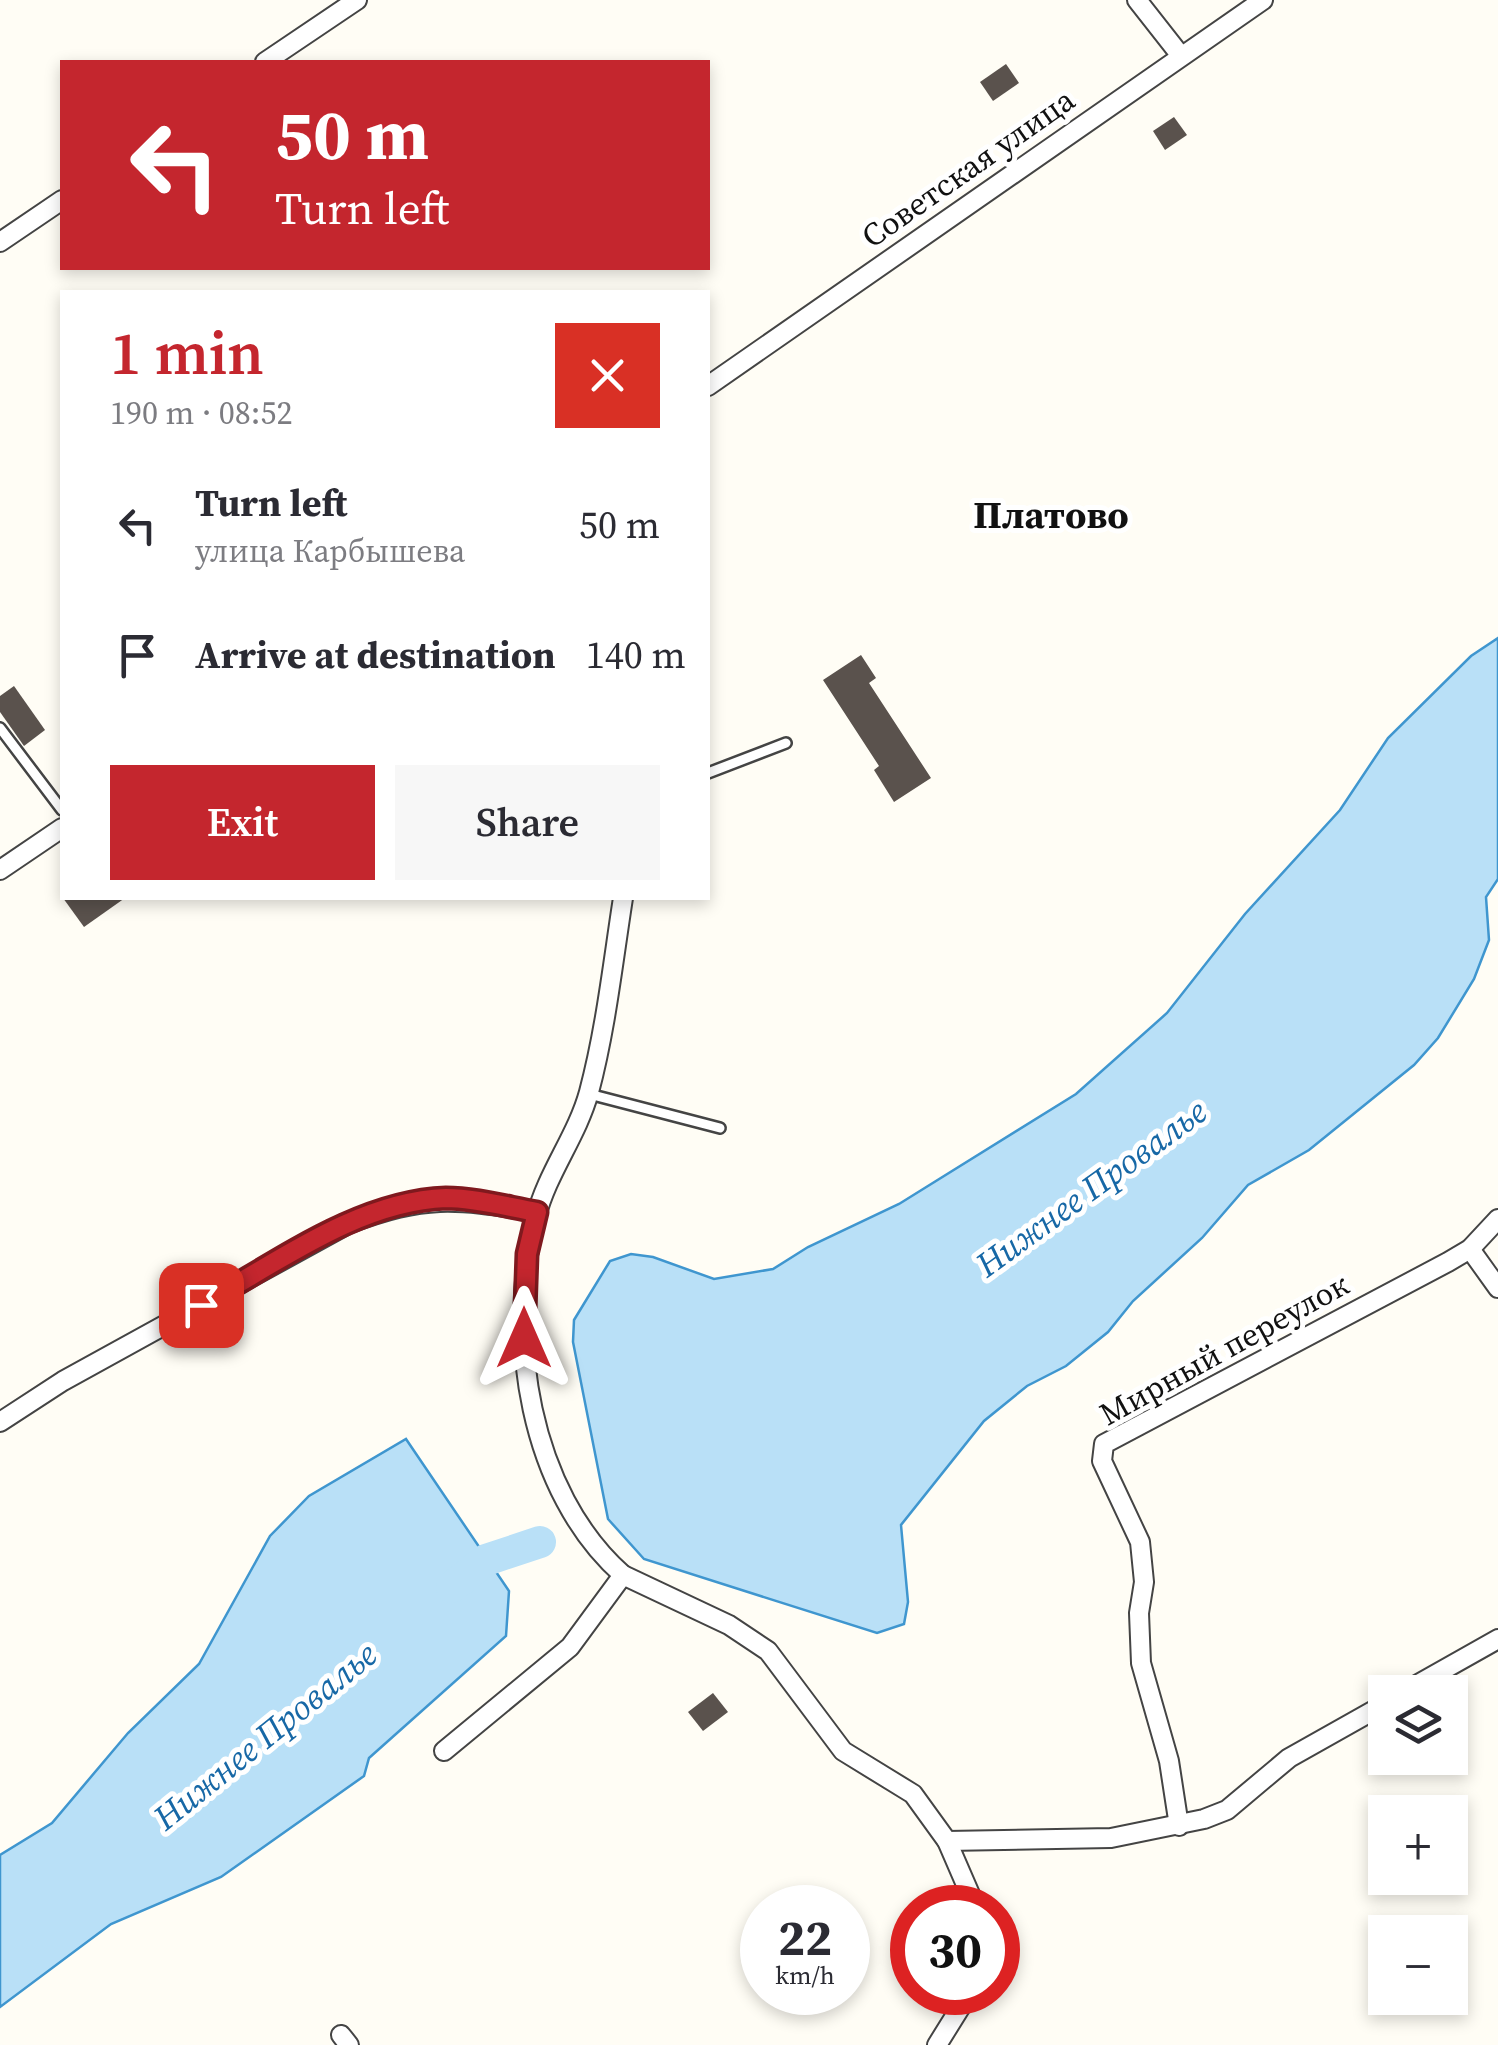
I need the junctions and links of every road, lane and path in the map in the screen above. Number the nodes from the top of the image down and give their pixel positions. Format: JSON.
{"nodes":[{"id":1,"x":358,"y":0,"type":"edge"},
{"id":2,"x":1137,"y":0,"type":"edge"},
{"id":3,"x":1263,"y":0,"type":"edge"},
{"id":4,"x":1181,"y":56,"type":"junction"},
{"id":5,"x":268,"y":60,"type":"edge"},
{"id":6,"x":60,"y":201,"type":"edge"},
{"id":7,"x":0,"y":242,"type":"edge"},
{"id":8,"x":710,"y":385,"type":"edge"},
{"id":9,"x":0,"y":728,"type":"edge"},
{"id":10,"x":786,"y":743,"type":"dead end"},
{"id":11,"x":710,"y":772,"type":"edge"},
{"id":12,"x":60,"y":807,"type":"edge"},
{"id":13,"x":60,"y":829,"type":"edge"},
{"id":14,"x":0,"y":870,"type":"edge"},
{"id":15,"x":623,"y":900,"type":"edge"},
{"id":16,"x":588,"y":1094,"type":"junction"},
{"id":17,"x":720,"y":1128,"type":"dead end"},
{"id":18,"x":537,"y":1212,"type":"junction"},
{"id":19,"x":1498,"y":1219,"type":"edge"},
{"id":20,"x":1470,"y":1249,"type":"junction"},
{"id":21,"x":1498,"y":1288,"type":"edge"},
{"id":22,"x":0,"y":1422,"type":"edge"},
{"id":23,"x":624,"y":1575,"type":"junction"},
{"id":24,"x":1498,"y":1639,"type":"edge"},
{"id":25,"x":1434,"y":1675,"type":"edge"},
{"id":26,"x":1368,"y":1714,"type":"edge"},
{"id":27,"x":444,"y":1751,"type":"dead end"},
{"id":28,"x":1180,"y":1826,"type":"junction"},
{"id":29,"x":947,"y":1841,"type":"junction"},
{"id":30,"x":966,"y":1885,"type":"edge"},
{"id":31,"x":956,"y":2015,"type":"edge"},
{"id":32,"x":937,"y":2045,"type":"edge"}],
"edges":[{"from":1,"to":5,"type":"street"},
{"from":2,"to":4,"type":"street"},
{"from":3,"to":4,"type":"street","name":"Советская улица"},
{"from":4,"to":8,"type":"street","name":"Советская улица"},
{"from":6,"to":7,"type":"street"},
{"from":9,"to":12,"type":"lane"},
{"from":10,"to":11,"type":"lane"},
{"from":13,"to":14,"type":"street"},
{"from":15,"to":16,"type":"street"},
{"from":16,"to":17,"type":"lane"},
{"from":16,"to":18,"type":"street"},
{"from":18,"to":22,"type":"street"},
{"from":18,"to":23,"type":"street"},
{"from":19,"to":20,"type":"street","name":"Мирный переулок"},
{"from":20,"to":21,"type":"street"},
{"from":20,"to":28,"type":"street","name":"Мирный переулок"},
{"from":23,"to":27,"type":"street"},
{"from":23,"to":29,"type":"street"},
{"from":24,"to":25,"type":"street"},
{"from":26,"to":28,"type":"street"},
{"from":28,"to":29,"type":"street"},
{"from":29,"to":30,"type":"street"},
{"from":31,"to":32,"type":"street"}]}
